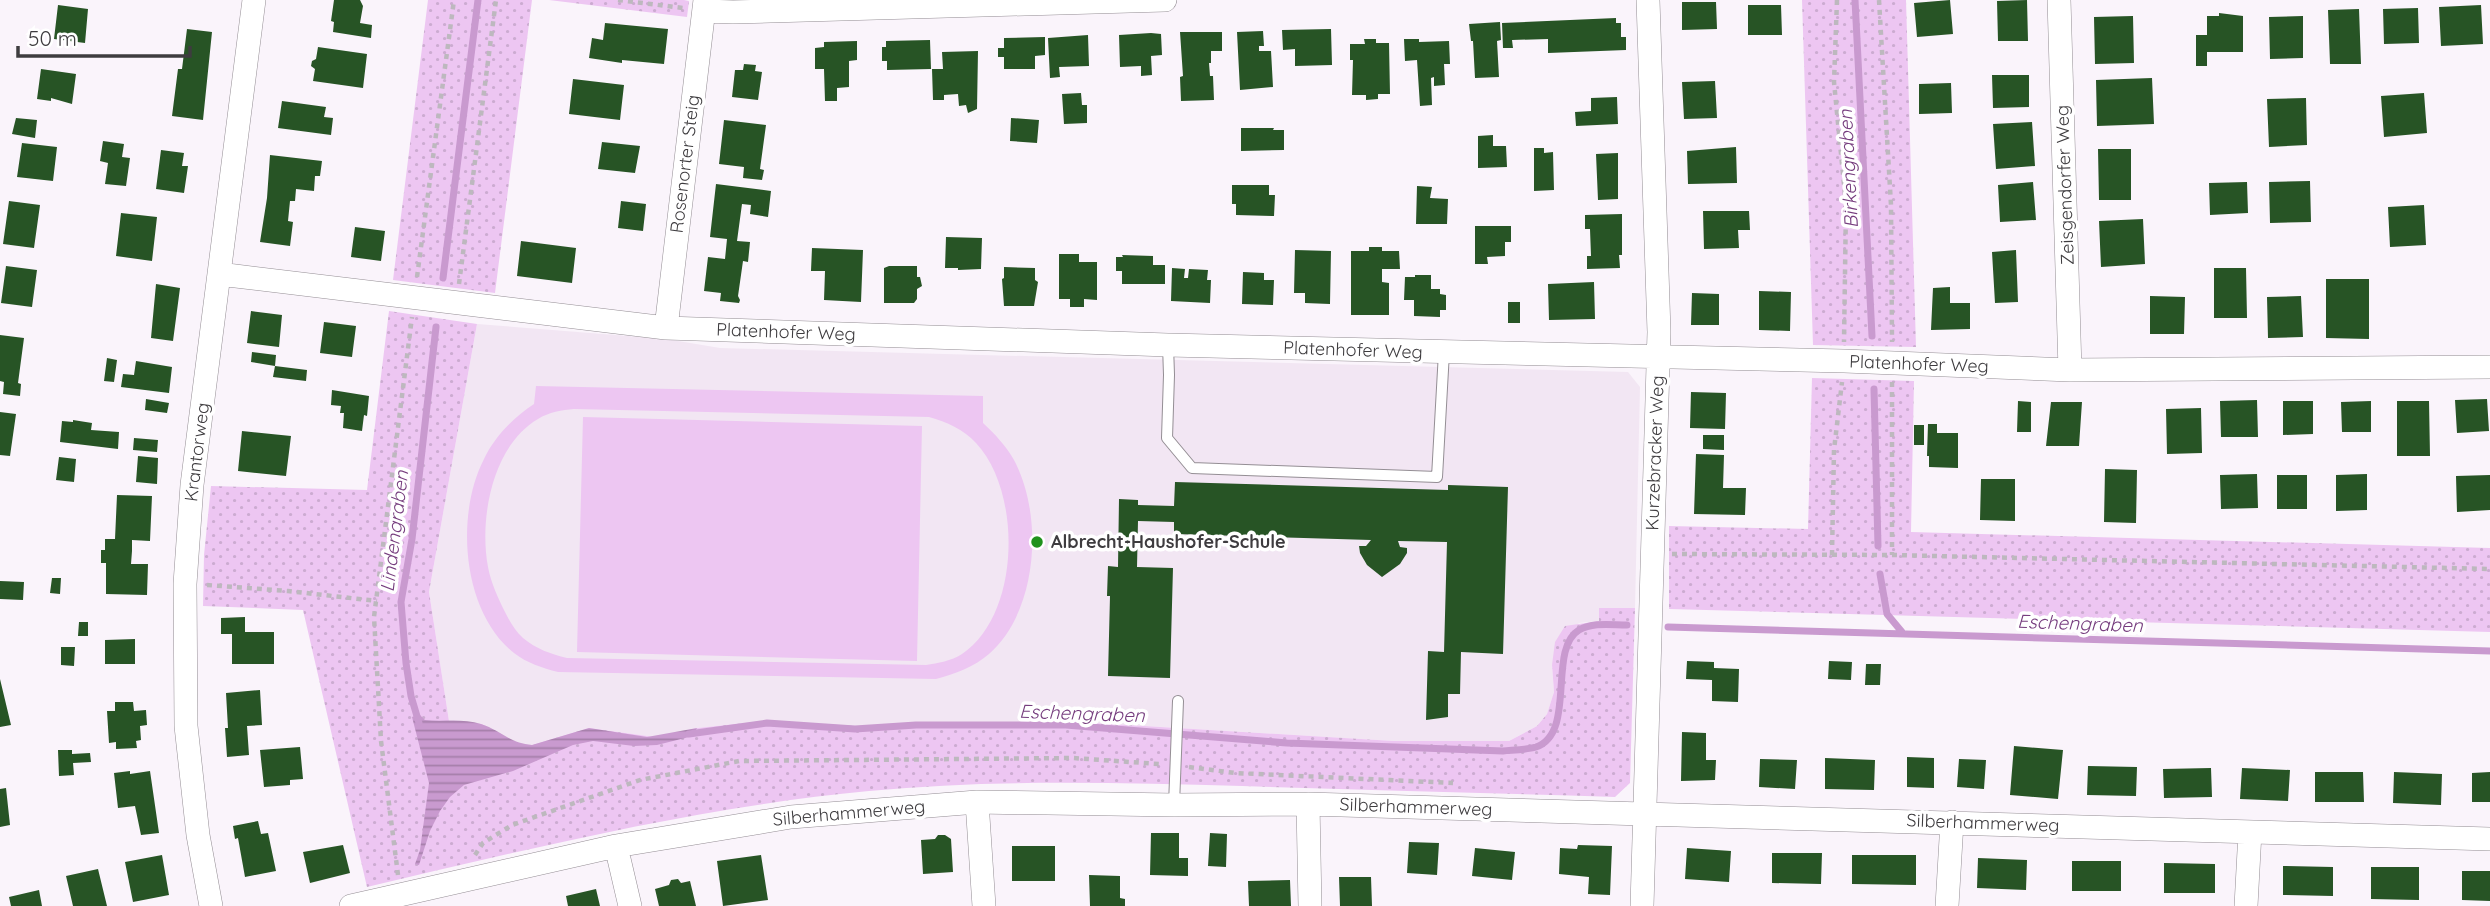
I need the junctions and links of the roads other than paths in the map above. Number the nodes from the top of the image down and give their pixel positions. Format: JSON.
{"nodes":[{"id":1,"x":254,"y":0,"type":"edge"},
{"id":2,"x":1165,"y":0,"type":"edge"},
{"id":3,"x":1648,"y":0,"type":"edge"},
{"id":4,"x":2059,"y":0,"type":"edge"},
{"id":5,"x":705,"y":5,"type":"edge"},
{"id":6,"x":219,"y":274,"type":"junction"},
{"id":7,"x":666,"y":328,"type":"junction"},
{"id":8,"x":1168,"y":345,"type":"junction"},
{"id":9,"x":1444,"y":352,"type":"junction"},
{"id":10,"x":1658,"y":358,"type":"junction"},
{"id":11,"x":2490,"y":367,"type":"edge"},
{"id":12,"x":2070,"y":370,"type":"junction"},
{"id":13,"x":1177,"y":706,"type":"dead end"},
{"id":14,"x":977,"y":802,"type":"junction"},
{"id":15,"x":1308,"y":804,"type":"junction"},
{"id":16,"x":1174,"y":805,"type":"junction"},
{"id":17,"x":1644,"y":814,"type":"junction"},
{"id":18,"x":1952,"y":822,"type":"junction"},
{"id":19,"x":2250,"y":832,"type":"junction"},
{"id":20,"x":2490,"y":839,"type":"edge"},
{"id":21,"x":616,"y":846,"type":"junction"},
{"id":22,"x":211,"y":906,"type":"edge"},
{"id":23,"x":351,"y":906,"type":"edge"},
{"id":24,"x":630,"y":906,"type":"edge"},
{"id":25,"x":984,"y":906,"type":"edge"},
{"id":26,"x":1310,"y":906,"type":"edge"},
{"id":27,"x":1642,"y":906,"type":"edge"},
{"id":28,"x":1947,"y":906,"type":"edge"},
{"id":29,"x":2246,"y":906,"type":"edge"}],
"edges":[{"from":1,"to":6,"type":"street","name":"Krantorweg"},
{"from":2,"to":5,"type":"street"},
{"from":3,"to":10,"type":"street","name":"Kurzebracker Weg"},
{"from":4,"to":12,"type":"street","name":"Zeisgendorfer Weg"},
{"from":5,"to":7,"type":"street","name":"Rosenorter Steig"},
{"from":6,"to":7,"type":"street","name":"Platenhofer Weg"},
{"from":6,"to":22,"type":"street","name":"Krantorweg"},
{"from":7,"to":8,"type":"street","name":"Platenhofer Weg"},
{"from":8,"to":9,"type":"street","name":"Platenhofer Weg"},
{"from":8,"to":9,"type":"lane"},
{"from":9,"to":10,"type":"street","name":"Platenhofer Weg"},
{"from":10,"to":12,"type":"street","name":"Platenhofer Weg"},
{"from":10,"to":17,"type":"street","name":"Kurzebracker Weg"},
{"from":11,"to":12,"type":"street","name":"Platenhofer Weg"},
{"from":13,"to":16,"type":"lane"},
{"from":14,"to":16,"type":"street","name":"Silberhammerweg"},
{"from":14,"to":21,"type":"street","name":"Silberhammerweg"},
{"from":14,"to":25,"type":"street"},
{"from":15,"to":16,"type":"street","name":"Silberhammerweg"},
{"from":15,"to":17,"type":"street","name":"Silberhammerweg"},
{"from":15,"to":26,"type":"street"},
{"from":17,"to":18,"type":"street","name":"Silberhammerweg"},
{"from":17,"to":27,"type":"street","name":"Kurzebracker Weg"},
{"from":18,"to":19,"type":"street","name":"Silberhammerweg"},
{"from":18,"to":28,"type":"street"},
{"from":19,"to":20,"type":"street","name":"Silberhammerweg"},
{"from":19,"to":29,"type":"street"},
{"from":21,"to":23,"type":"street","name":"Silberhammerweg"},
{"from":21,"to":24,"type":"street"}]}
